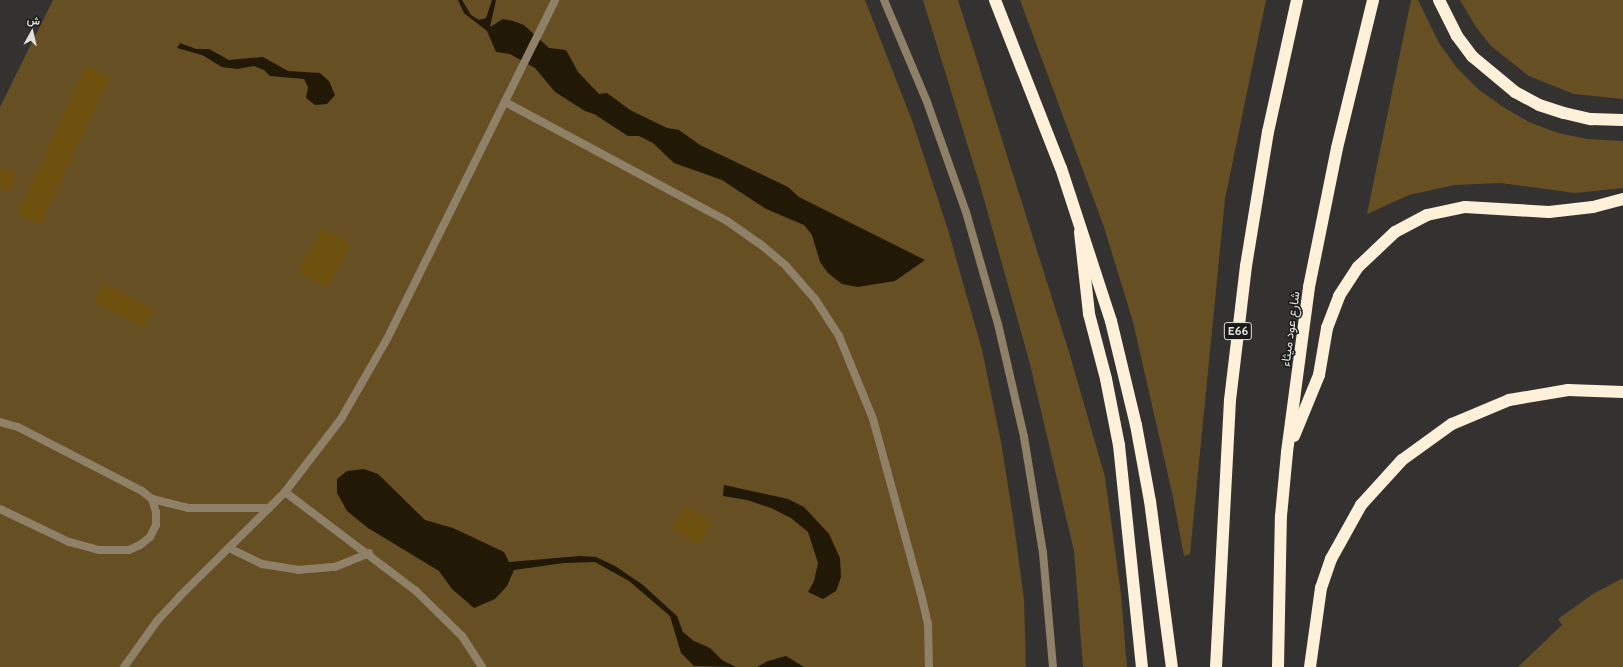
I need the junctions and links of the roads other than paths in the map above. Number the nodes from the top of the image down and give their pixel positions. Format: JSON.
{"nodes":[{"id":1,"x":555,"y":0,"type":"edge"},
{"id":2,"x":884,"y":0,"type":"edge"},
{"id":3,"x":995,"y":0,"type":"edge"},
{"id":4,"x":1297,"y":0,"type":"edge"},
{"id":5,"x":1373,"y":0,"type":"edge"},
{"id":6,"x":1439,"y":0,"type":"edge"},
{"id":7,"x":504,"y":102,"type":"junction"},
{"id":8,"x":1623,"y":120,"type":"edge"},
{"id":9,"x":1623,"y":199,"type":"edge"},
{"id":10,"x":1079,"y":218,"type":"junction"},
{"id":11,"x":1623,"y":392,"type":"edge"},
{"id":12,"x":0,"y":422,"type":"edge"},
{"id":13,"x":1287,"y":452,"type":"junction"},
{"id":14,"x":285,"y":492,"type":"junction"},
{"id":15,"x":152,"y":499,"type":"junction"},
{"id":16,"x":269,"y":508,"type":"junction"},
{"id":17,"x":0,"y":509,"type":"edge"},
{"id":18,"x":229,"y":548,"type":"junction"},
{"id":19,"x":368,"y":554,"type":"junction"},
{"id":20,"x":124,"y":667,"type":"edge"},
{"id":21,"x":482,"y":667,"type":"edge"},
{"id":22,"x":929,"y":667,"type":"edge"},
{"id":23,"x":1053,"y":667,"type":"edge"},
{"id":24,"x":1142,"y":667,"type":"edge"},
{"id":25,"x":1172,"y":667,"type":"edge"},
{"id":26,"x":1216,"y":667,"type":"edge"},
{"id":27,"x":1278,"y":667,"type":"edge"},
{"id":28,"x":1310,"y":667,"type":"edge"}],
"edges":[{"from":1,"to":7,"type":"street"},
{"from":2,"to":23,"type":"street"},
{"from":3,"to":10,"type":"highway"},
{"from":4,"to":26,"type":"highway","number":"E66"},
{"from":5,"to":13,"type":"highway","name":"شارع عود ميثاء"},
{"from":6,"to":8,"type":"highway"},
{"from":7,"to":14,"type":"street"},
{"from":7,"to":22,"type":"street"},
{"from":9,"to":13,"type":"highway"},
{"from":10,"to":24,"type":"highway"},
{"from":10,"to":25,"type":"highway"},
{"from":11,"to":28,"type":"highway"},
{"from":12,"to":15,"type":"street"},
{"from":13,"to":27,"type":"highway","name":"شارع عود ميثاء"},
{"from":14,"to":16,"type":"street"},
{"from":14,"to":19,"type":"street"},
{"from":15,"to":16,"type":"street"},
{"from":15,"to":17,"type":"street"},
{"from":16,"to":18,"type":"street"},
{"from":18,"to":19,"type":"street"},
{"from":18,"to":20,"type":"street"},
{"from":19,"to":21,"type":"street"}]}
